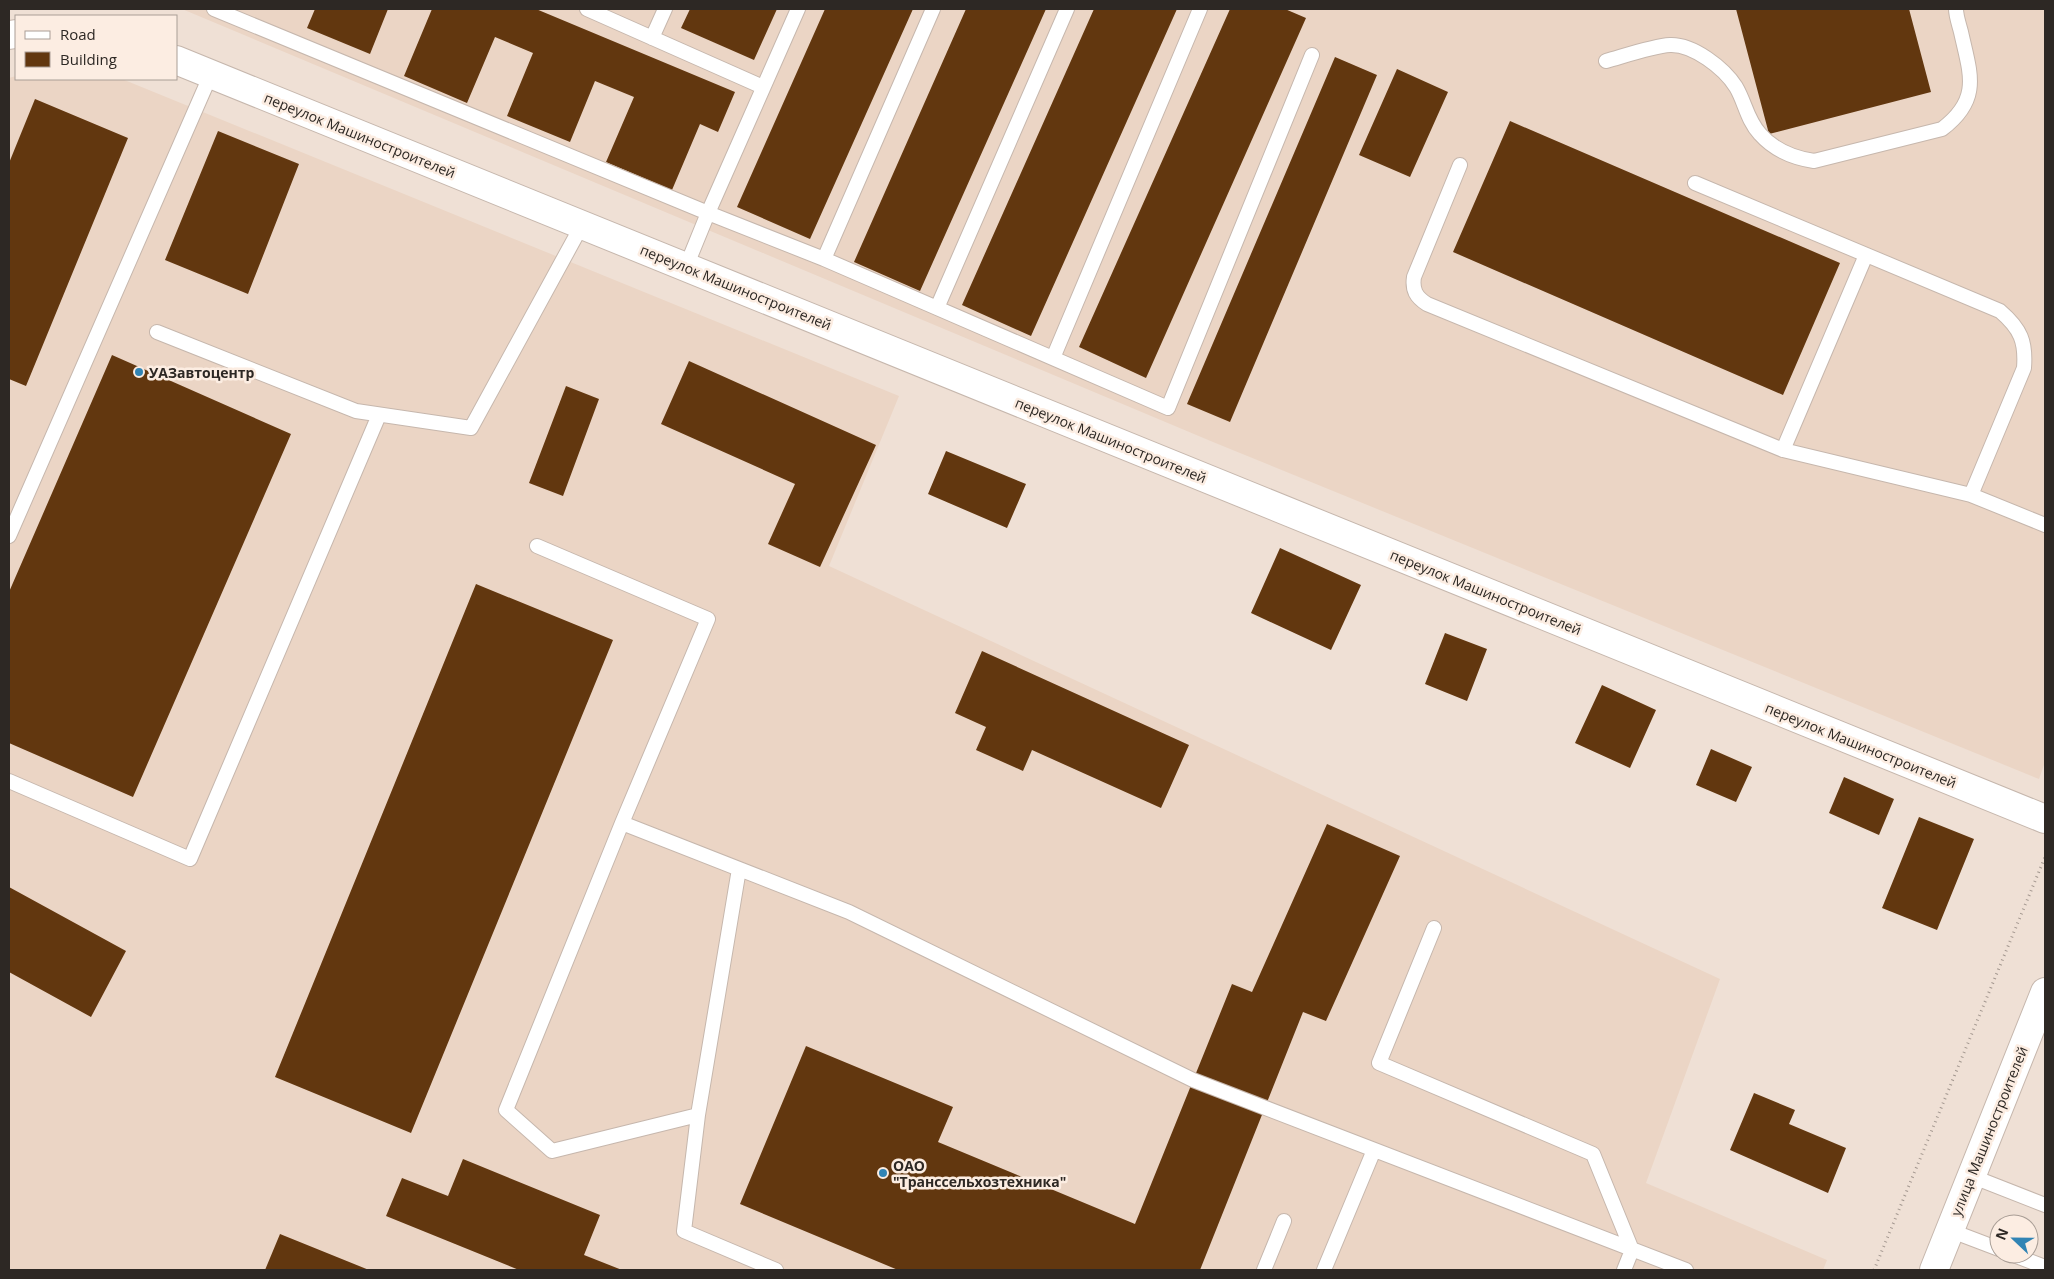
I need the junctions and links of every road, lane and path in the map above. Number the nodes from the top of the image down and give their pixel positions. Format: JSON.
{"nodes":[{"id":1,"x":214,"y":9,"type":"edge"},
{"id":2,"x":587,"y":9,"type":"edge"},
{"id":3,"x":664,"y":9,"type":"edge"},
{"id":4,"x":798,"y":9,"type":"edge"},
{"id":5,"x":933,"y":9,"type":"edge"},
{"id":6,"x":1067,"y":9,"type":"edge"},
{"id":7,"x":1200,"y":9,"type":"edge"},
{"id":8,"x":1956,"y":9,"type":"edge"},
{"id":9,"x":652,"y":38,"type":"junction"},
{"id":10,"x":1312,"y":55,"type":"dead end"},
{"id":11,"x":1606,"y":60,"type":"dead end"},
{"id":12,"x":178,"y":61,"type":"edge"},
{"id":13,"x":211,"y":74,"type":"junction"},
{"id":14,"x":763,"y":87,"type":"junction"},
{"id":15,"x":1460,"y":165,"type":"dead end"},
{"id":16,"x":1695,"y":183,"type":"dead end"},
{"id":17,"x":708,"y":214,"type":"junction"},
{"id":18,"x":582,"y":225,"type":"junction"},
{"id":19,"x":1866,"y":255,"type":"junction"},
{"id":20,"x":824,"y":259,"type":"junction"},
{"id":21,"x":686,"y":267,"type":"junction"},
{"id":22,"x":937,"y":308,"type":"junction"},
{"id":23,"x":157,"y":332,"type":"dead end"},
{"id":24,"x":1053,"y":358,"type":"junction"},
{"id":25,"x":379,"y":414,"type":"junction"},
{"id":26,"x":1783,"y":450,"type":"junction"},
{"id":27,"x":1971,"y":495,"type":"junction"},
{"id":28,"x":2045,"y":525,"type":"edge"},
{"id":29,"x":9,"y":536,"type":"edge"},
{"id":30,"x":537,"y":546,"type":"dead end"},
{"id":31,"x":9,"y":781,"type":"edge"},
{"id":32,"x":2045,"y":820,"type":"edge"},
{"id":33,"x":622,"y":823,"type":"junction"},
{"id":34,"x":2045,"y":857,"type":"edge"},
{"id":35,"x":739,"y":869,"type":"junction"},
{"id":36,"x":1434,"y":928,"type":"dead end"},
{"id":37,"x":2045,"y":992,"type":"edge"},
{"id":38,"x":698,"y":1114,"type":"junction"},
{"id":39,"x":1374,"y":1150,"type":"junction"},
{"id":40,"x":1972,"y":1176,"type":"junction"},
{"id":41,"x":2045,"y":1205,"type":"edge"},
{"id":42,"x":1284,"y":1221,"type":"dead end"},
{"id":43,"x":1949,"y":1230,"type":"junction"},
{"id":44,"x":1989,"y":1246,"type":"edge"},
{"id":45,"x":1632,"y":1250,"type":"junction"},
{"id":46,"x":776,"y":1270,"type":"edge"},
{"id":47,"x":1264,"y":1270,"type":"edge"},
{"id":48,"x":1324,"y":1270,"type":"edge"},
{"id":49,"x":1624,"y":1270,"type":"edge"},
{"id":50,"x":1686,"y":1270,"type":"edge"},
{"id":51,"x":1874,"y":1270,"type":"edge"},
{"id":52,"x":1934,"y":1270,"type":"edge"}],
"edges":[{"from":1,"to":17,"type":"lane"},
{"from":2,"to":9,"type":"lane"},
{"from":3,"to":9,"type":"lane"},
{"from":4,"to":14,"type":"lane"},
{"from":5,"to":20,"type":"lane"},
{"from":6,"to":22,"type":"lane"},
{"from":7,"to":24,"type":"lane"},
{"from":8,"to":11,"type":"lane"},
{"from":9,"to":14,"type":"lane"},
{"from":10,"to":24,"type":"lane"},
{"from":12,"to":13,"type":"street","name":"переулок Машиностроителей"},
{"from":13,"to":18,"type":"street","name":"переулок Машиностроителей"},
{"from":13,"to":29,"type":"lane"},
{"from":14,"to":17,"type":"lane"},
{"from":15,"to":26,"type":"lane"},
{"from":16,"to":19,"type":"lane"},
{"from":17,"to":20,"type":"lane"},
{"from":17,"to":21,"type":"lane"},
{"from":18,"to":21,"type":"street","name":"переулок Машиностроителей"},
{"from":18,"to":25,"type":"lane"},
{"from":19,"to":26,"type":"lane"},
{"from":19,"to":27,"type":"lane"},
{"from":20,"to":22,"type":"lane"},
{"from":21,"to":32,"type":"street","name":"переулок Машиностроителей"},
{"from":22,"to":24,"type":"lane"},
{"from":23,"to":25,"type":"lane"},
{"from":25,"to":31,"type":"lane"},
{"from":26,"to":27,"type":"lane"},
{"from":27,"to":28,"type":"lane"},
{"from":30,"to":33,"type":"lane"},
{"from":33,"to":35,"type":"lane"},
{"from":33,"to":38,"type":"lane"},
{"from":34,"to":51,"type":"path"},
{"from":35,"to":38,"type":"lane"},
{"from":35,"to":39,"type":"lane"},
{"from":36,"to":45,"type":"lane"},
{"from":37,"to":40,"type":"street","name":"улица Машиностроителей"},
{"from":38,"to":46,"type":"lane"},
{"from":39,"to":45,"type":"lane"},
{"from":39,"to":48,"type":"lane"},
{"from":40,"to":41,"type":"lane"},
{"from":40,"to":43,"type":"street","name":"улица Машиностроителей"},
{"from":42,"to":47,"type":"lane"},
{"from":43,"to":44,"type":"lane"},
{"from":43,"to":52,"type":"street","name":"улица Машиностроителей"},
{"from":45,"to":49,"type":"lane"},
{"from":45,"to":50,"type":"lane"}]}
